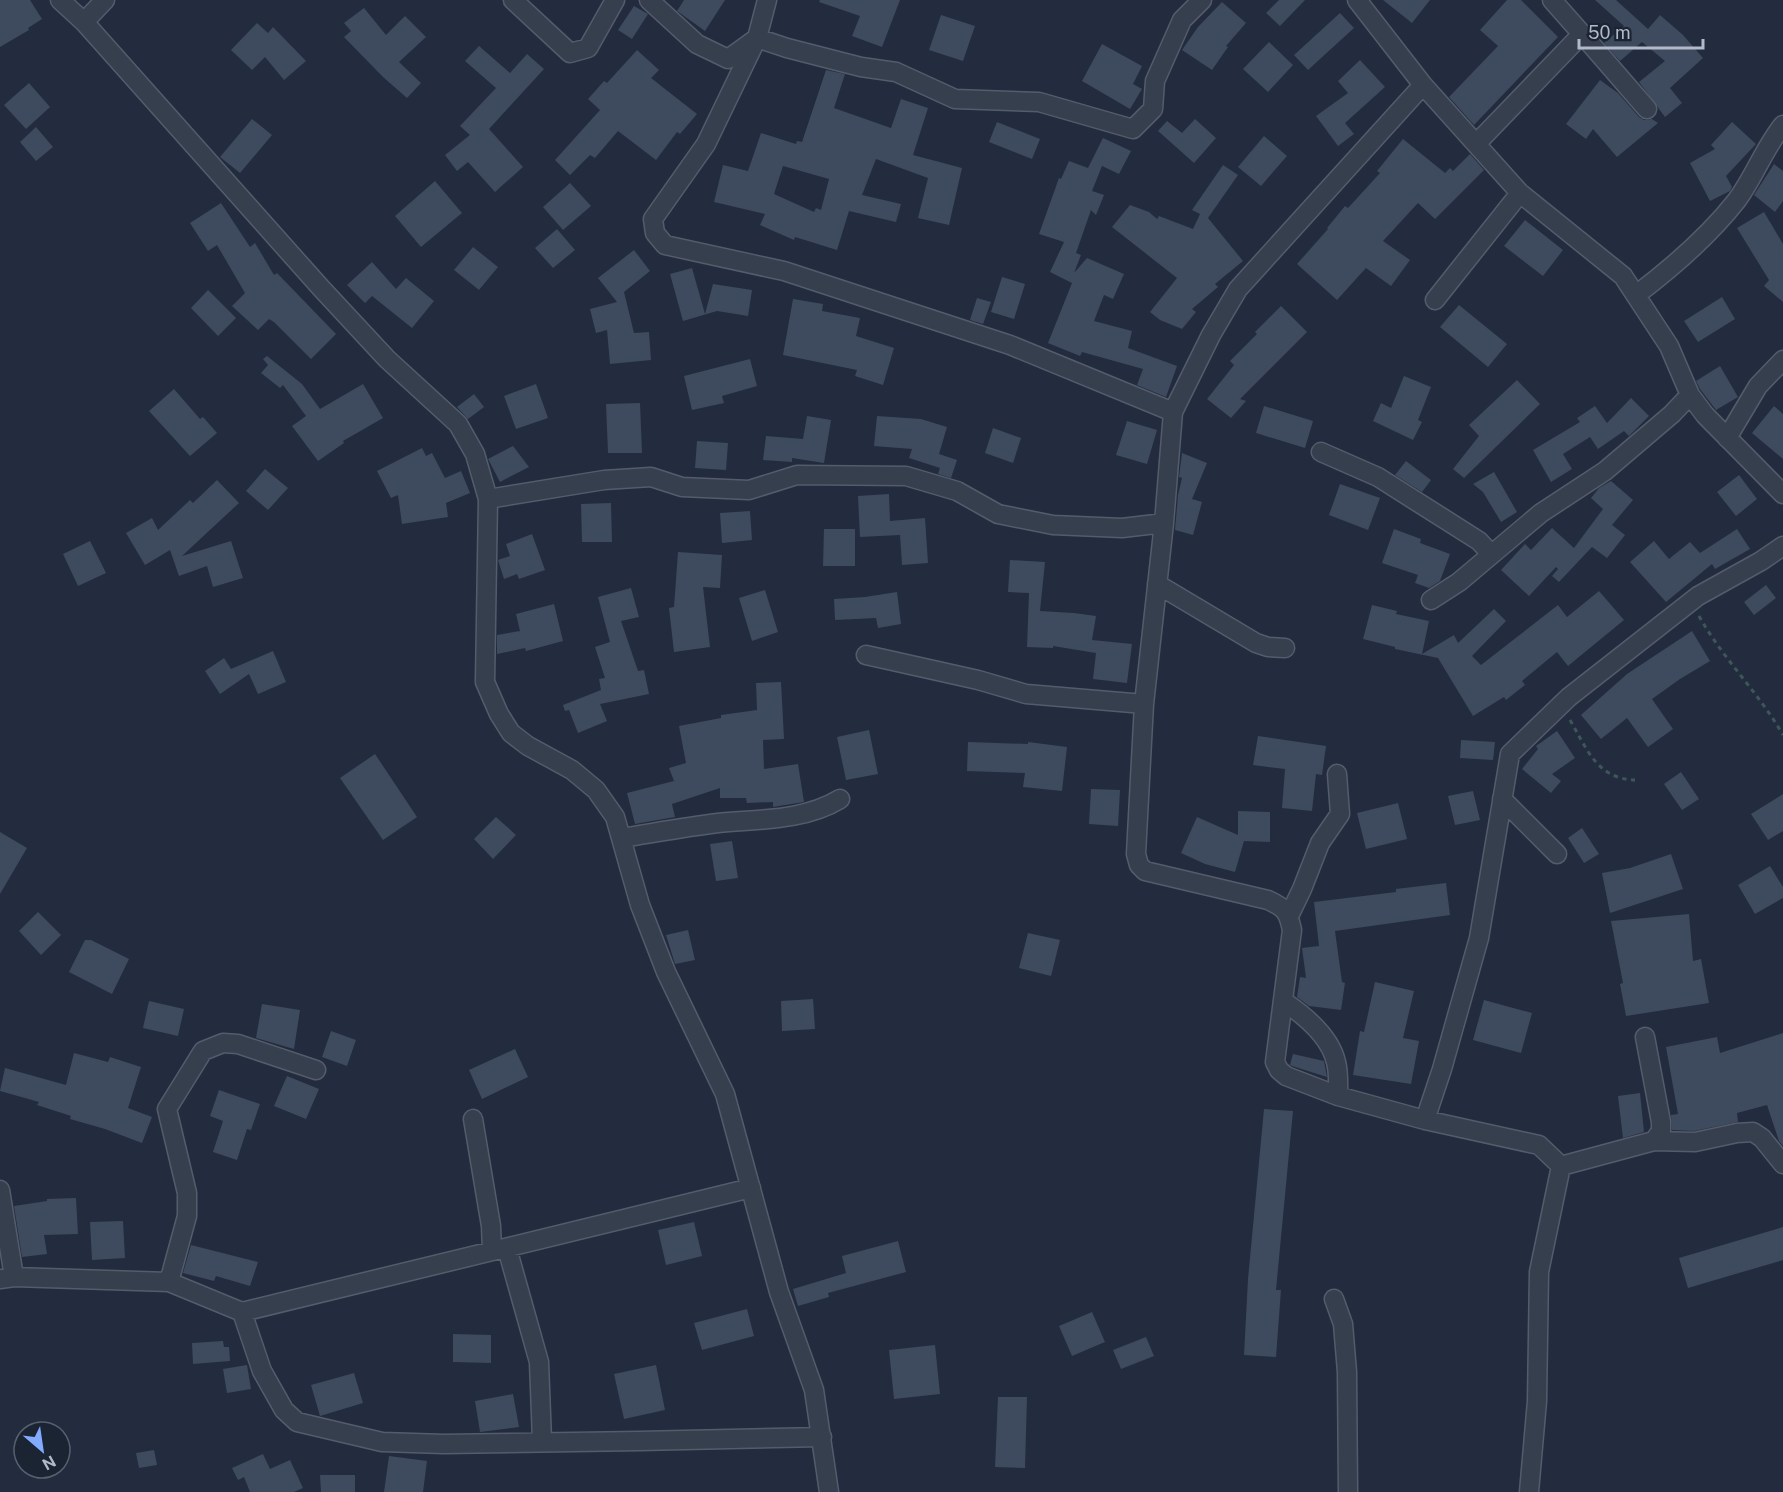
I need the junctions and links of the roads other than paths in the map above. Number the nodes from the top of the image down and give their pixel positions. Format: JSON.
{"nodes":[{"id":1,"x":60,"y":0,"type":"edge"},
{"id":2,"x":105,"y":0,"type":"edge"},
{"id":3,"x":513,"y":0,"type":"edge"},
{"id":4,"x":615,"y":0,"type":"edge"},
{"id":5,"x":649,"y":0,"type":"edge"},
{"id":6,"x":767,"y":0,"type":"edge"},
{"id":7,"x":1202,"y":0,"type":"edge"},
{"id":8,"x":1357,"y":0,"type":"edge"},
{"id":9,"x":1552,"y":0,"type":"edge"},
{"id":10,"x":84,"y":22,"type":"junction"},
{"id":11,"x":1582,"y":34,"type":"junction"},
{"id":12,"x":757,"y":38,"type":"junction"},
{"id":13,"x":1424,"y":85,"type":"junction"},
{"id":14,"x":1647,"y":109,"type":"dead end"},
{"id":15,"x":1783,"y":125,"type":"edge"},
{"id":16,"x":1476,"y":144,"type":"junction"},
{"id":17,"x":1520,"y":193,"type":"junction"},
{"id":18,"x":1636,"y":296,"type":"junction"},
{"id":19,"x":1435,"y":300,"type":"dead end"},
{"id":20,"x":1783,"y":360,"type":"edge"},
{"id":21,"x":1690,"y":395,"type":"junction"},
{"id":22,"x":1173,"y":412,"type":"junction"},
{"id":23,"x":1727,"y":438,"type":"junction"},
{"id":24,"x":1321,"y":452,"type":"dead end"},
{"id":25,"x":1783,"y":494,"type":"edge"},
{"id":26,"x":488,"y":499,"type":"junction"},
{"id":27,"x":1164,"y":523,"type":"junction"},
{"id":28,"x":1783,"y":546,"type":"edge"},
{"id":29,"x":1491,"y":554,"type":"junction"},
{"id":30,"x":1157,"y":584,"type":"junction"},
{"id":31,"x":1431,"y":600,"type":"dead end"},
{"id":32,"x":1285,"y":648,"type":"dead end"},
{"id":33,"x":866,"y":655,"type":"dead end"},
{"id":34,"x":1144,"y":704,"type":"junction"},
{"id":35,"x":1337,"y":774,"type":"dead end"},
{"id":36,"x":840,"y":799,"type":"dead end"},
{"id":37,"x":1502,"y":799,"type":"junction"},
{"id":38,"x":621,"y":838,"type":"junction"},
{"id":39,"x":1557,"y":854,"type":"dead end"},
{"id":40,"x":1289,"y":916,"type":"junction"},
{"id":41,"x":1283,"y":1001,"type":"junction"},
{"id":42,"x":1645,"y":1037,"type":"dead end"},
{"id":43,"x":316,"y":1070,"type":"dead end"},
{"id":44,"x":1338,"y":1096,"type":"junction"},
{"id":45,"x":474,"y":1119,"type":"dead end"},
{"id":46,"x":1425,"y":1120,"type":"junction"},
{"id":47,"x":1654,"y":1141,"type":"junction"},
{"id":48,"x":1783,"y":1164,"type":"edge"},
{"id":49,"x":1561,"y":1166,"type":"junction"},
{"id":50,"x":751,"y":1188,"type":"junction"},
{"id":51,"x":0,"y":1190,"type":"edge"},
{"id":52,"x":499,"y":1250,"type":"junction"},
{"id":53,"x":7,"y":1278,"type":"edge"},
{"id":54,"x":169,"y":1282,"type":"junction"},
{"id":55,"x":1334,"y":1299,"type":"dead end"},
{"id":56,"x":242,"y":1312,"type":"junction"},
{"id":57,"x":822,"y":1437,"type":"junction"},
{"id":58,"x":542,"y":1441,"type":"junction"},
{"id":59,"x":830,"y":1492,"type":"edge"},
{"id":60,"x":1348,"y":1492,"type":"edge"},
{"id":61,"x":1529,"y":1492,"type":"edge"}],
"edges":[{"from":1,"to":10,"type":"street"},
{"from":2,"to":10,"type":"street"},
{"from":3,"to":4,"type":"street"},
{"from":5,"to":12,"type":"street"},
{"from":6,"to":12,"type":"street"},
{"from":7,"to":12,"type":"street"},
{"from":8,"to":13,"type":"street"},
{"from":9,"to":11,"type":"street"},
{"from":10,"to":26,"type":"street"},
{"from":11,"to":14,"type":"street"},
{"from":11,"to":16,"type":"street"},
{"from":12,"to":22,"type":"street"},
{"from":13,"to":16,"type":"street"},
{"from":13,"to":22,"type":"street"},
{"from":15,"to":18,"type":"street"},
{"from":16,"to":17,"type":"street"},
{"from":17,"to":18,"type":"street"},
{"from":17,"to":19,"type":"street"},
{"from":18,"to":21,"type":"street"},
{"from":20,"to":23,"type":"street"},
{"from":21,"to":23,"type":"street"},
{"from":21,"to":29,"type":"street"},
{"from":22,"to":27,"type":"street"},
{"from":23,"to":25,"type":"street"},
{"from":24,"to":29,"type":"street"},
{"from":26,"to":27,"type":"street"},
{"from":26,"to":38,"type":"street"},
{"from":27,"to":30,"type":"street"},
{"from":28,"to":37,"type":"street"},
{"from":29,"to":31,"type":"street"},
{"from":30,"to":32,"type":"street"},
{"from":30,"to":34,"type":"street"},
{"from":33,"to":34,"type":"street"},
{"from":34,"to":40,"type":"street"},
{"from":35,"to":40,"type":"street"},
{"from":36,"to":38,"type":"street"},
{"from":37,"to":39,"type":"street"},
{"from":37,"to":46,"type":"street"},
{"from":38,"to":50,"type":"street"},
{"from":40,"to":41,"type":"street"},
{"from":41,"to":44,"type":"street"},
{"from":41,"to":44,"type":"street"},
{"from":42,"to":47,"type":"street"},
{"from":43,"to":54,"type":"street"},
{"from":44,"to":46,"type":"street"},
{"from":45,"to":52,"type":"street"},
{"from":46,"to":49,"type":"street"},
{"from":47,"to":48,"type":"street"},
{"from":47,"to":49,"type":"street"},
{"from":49,"to":61,"type":"street"},
{"from":50,"to":52,"type":"street"},
{"from":50,"to":57,"type":"street"},
{"from":51,"to":53,"type":"street"},
{"from":52,"to":56,"type":"street"},
{"from":52,"to":58,"type":"street"},
{"from":53,"to":54,"type":"street"},
{"from":54,"to":56,"type":"street"},
{"from":55,"to":60,"type":"street"},
{"from":56,"to":58,"type":"street"},
{"from":57,"to":58,"type":"street"},
{"from":57,"to":59,"type":"street"}]}
